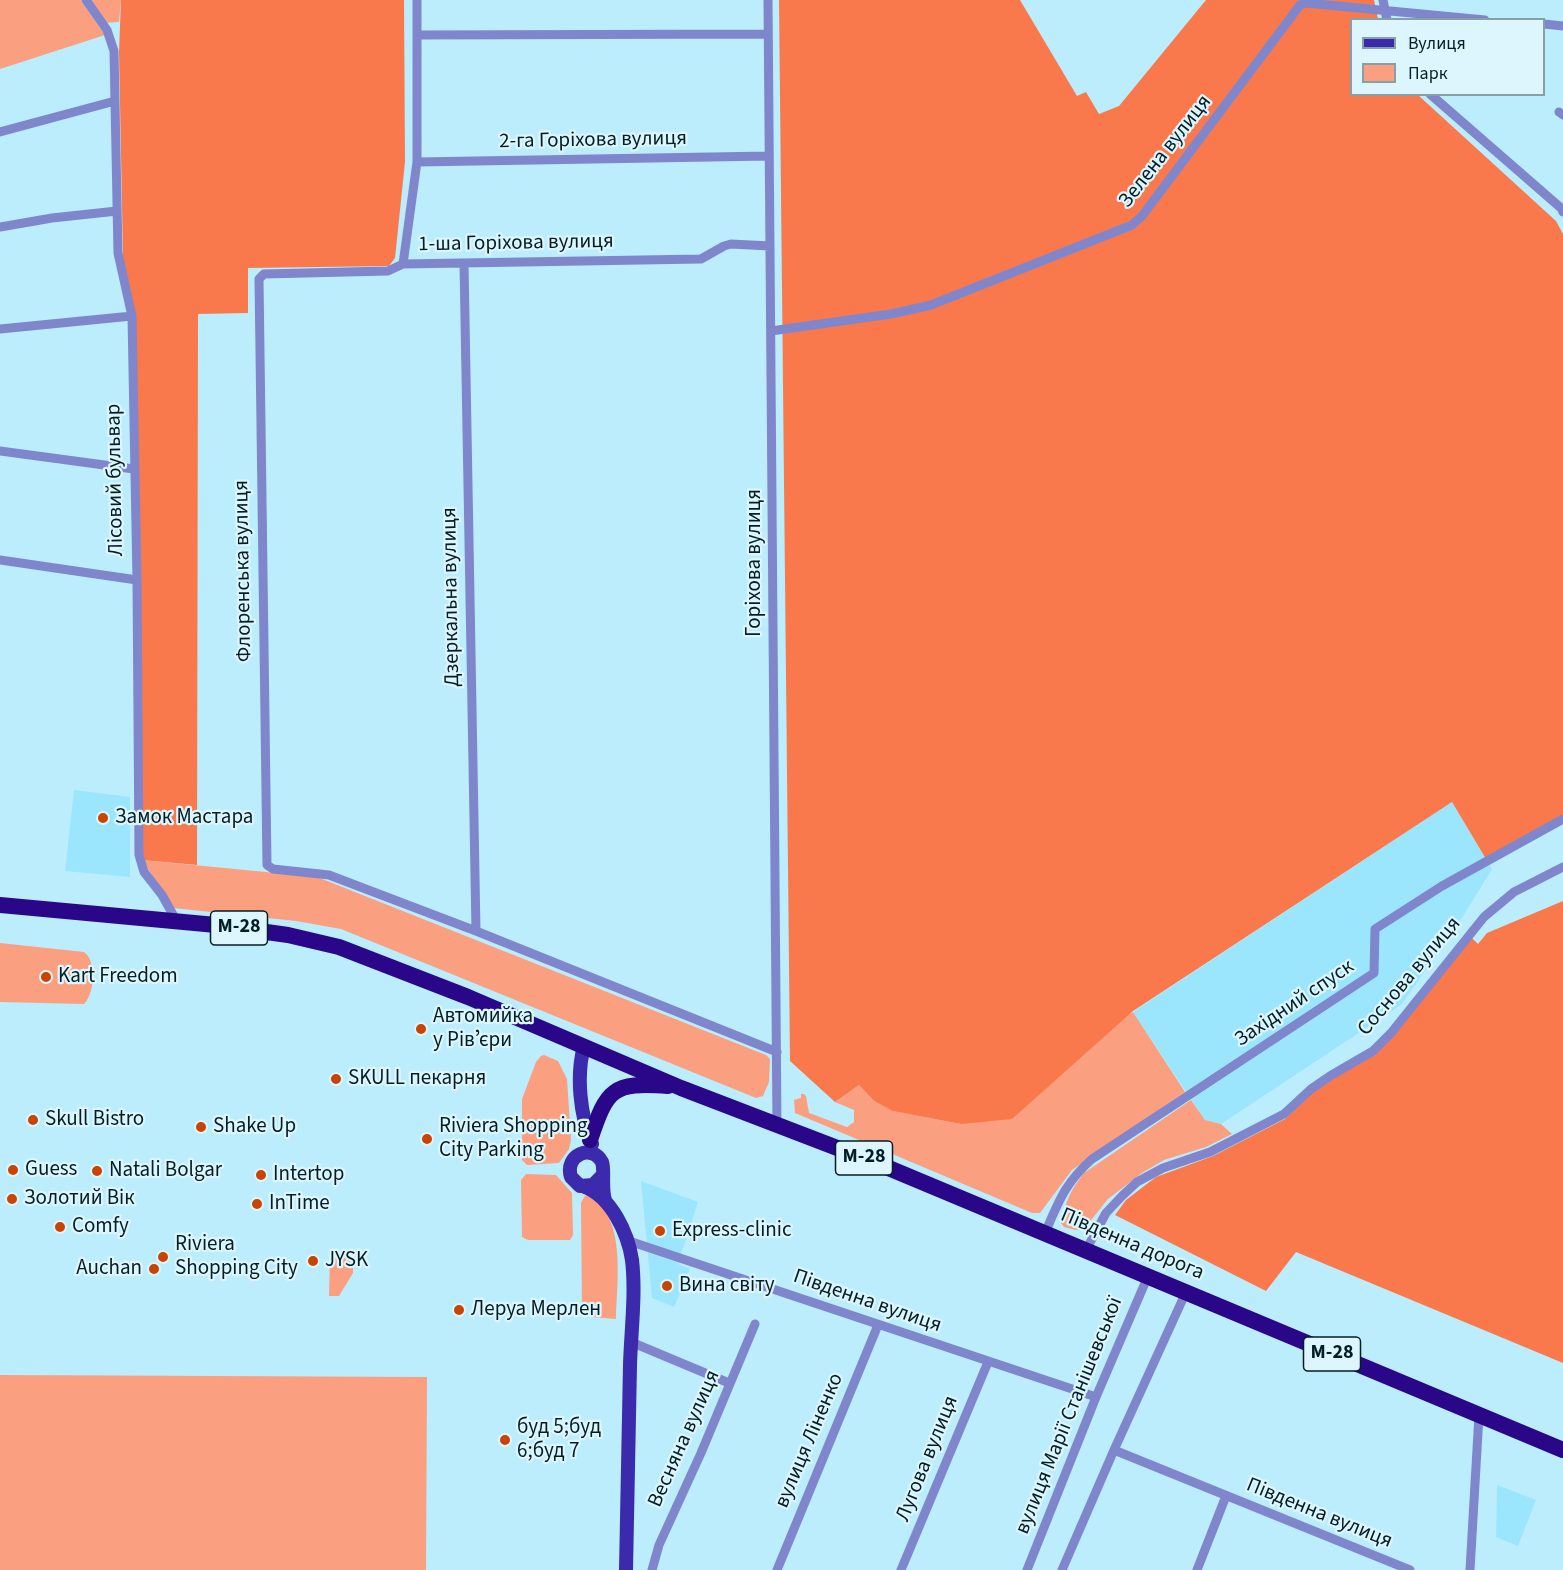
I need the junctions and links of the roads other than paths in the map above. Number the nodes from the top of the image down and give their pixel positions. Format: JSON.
{"nodes":[{"id":1,"x":86,"y":0,"type":"edge"},
{"id":2,"x":417,"y":0,"type":"edge"},
{"id":3,"x":768,"y":0,"type":"edge"},
{"id":4,"x":1383,"y":0,"type":"edge"},
{"id":5,"x":1386,"y":15,"type":"edge"},
{"id":6,"x":1445,"y":18,"type":"edge"},
{"id":7,"x":1545,"y":24,"type":"edge"},
{"id":8,"x":1563,"y":26,"type":"edge"},
{"id":9,"x":768,"y":34,"type":"junction"},
{"id":10,"x":418,"y":35,"type":"junction"},
{"id":11,"x":1432,"y":96,"type":"edge"},
{"id":12,"x":115,"y":101,"type":"junction"},
{"id":13,"x":0,"y":132,"type":"edge"},
{"id":14,"x":769,"y":156,"type":"junction"},
{"id":15,"x":417,"y":162,"type":"junction"},
{"id":16,"x":117,"y":211,"type":"junction"},
{"id":17,"x":1563,"y":212,"type":"edge"},
{"id":18,"x":0,"y":227,"type":"edge"},
{"id":19,"x":770,"y":246,"type":"junction"},
{"id":20,"x":464,"y":263,"type":"junction"},
{"id":21,"x":403,"y":264,"type":"junction"},
{"id":22,"x":260,"y":276,"type":"joint"},
{"id":23,"x":132,"y":316,"type":"junction"},
{"id":24,"x":0,"y":329,"type":"edge"},
{"id":25,"x":771,"y":331,"type":"junction"},
{"id":26,"x":0,"y":451,"type":"edge"},
{"id":27,"x":134,"y":469,"type":"junction"},
{"id":28,"x":0,"y":560,"type":"edge"},
{"id":29,"x":136,"y":580,"type":"junction"},
{"id":30,"x":1563,"y":819,"type":"edge"},
{"id":31,"x":1563,"y":867,"type":"edge"},
{"id":32,"x":0,"y":905,"type":"edge"},
{"id":33,"x":176,"y":920,"type":"junction"},
{"id":34,"x":476,"y":931,"type":"junction"},
{"id":35,"x":584,"y":1046,"type":"junction"},
{"id":36,"x":777,"y":1052,"type":"junction"},
{"id":37,"x":681,"y":1088,"type":"junction"},
{"id":38,"x":584,"y":1117,"type":"junction"},
{"id":39,"x":777,"y":1126,"type":"junction"},
{"id":40,"x":590,"y":1140,"type":"junction"},
{"id":41,"x":575,"y":1157,"type":"junction"},
{"id":42,"x":600,"y":1159,"type":"junction"},
{"id":43,"x":602,"y":1176,"type":"junction"},
{"id":44,"x":585,"y":1187,"type":"junction"},
{"id":45,"x":605,"y":1200,"type":"junction"},
{"id":46,"x":1045,"y":1233,"type":"junction"},
{"id":47,"x":626,"y":1240,"type":"junction"},
{"id":48,"x":1086,"y":1250,"type":"junction"},
{"id":49,"x":1148,"y":1276,"type":"junction"},
{"id":50,"x":1186,"y":1292,"type":"junction"},
{"id":51,"x":755,"y":1324,"type":"dead end"},
{"id":52,"x":878,"y":1325,"type":"junction"},
{"id":53,"x":631,"y":1342,"type":"junction"},
{"id":54,"x":987,"y":1362,"type":"junction"},
{"id":55,"x":729,"y":1383,"type":"junction"},
{"id":56,"x":1096,"y":1397,"type":"junction"},
{"id":57,"x":1479,"y":1415,"type":"junction"},
{"id":58,"x":1114,"y":1450,"type":"junction"},
{"id":59,"x":1563,"y":1450,"type":"edge"},
{"id":60,"x":1226,"y":1496,"type":"junction"},
{"id":61,"x":626,"y":1570,"type":"edge"},
{"id":62,"x":652,"y":1570,"type":"edge"},
{"id":63,"x":777,"y":1570,"type":"edge"},
{"id":64,"x":902,"y":1570,"type":"edge"},
{"id":65,"x":1027,"y":1570,"type":"edge"},
{"id":66,"x":1062,"y":1570,"type":"edge"},
{"id":67,"x":1197,"y":1570,"type":"edge"},
{"id":68,"x":1410,"y":1570,"type":"edge"},
{"id":69,"x":1470,"y":1570,"type":"edge"}],
"edges":[{"from":1,"to":12,"type":"street","name":"Лісовий бульвар"},
{"from":2,"to":10,"type":"street"},
{"from":3,"to":9,"type":"street","name":"Горіхова вулиця"},
{"from":4,"to":5,"type":"street"},
{"from":5,"to":6,"type":"street","name":"Зелена вулиця"},
{"from":5,"to":25,"type":"street","name":"Зелена вулиця"},
{"from":7,"to":8,"type":"street"},
{"from":9,"to":10,"type":"street"},
{"from":9,"to":14,"type":"street","name":"Горіхова вулиця"},
{"from":10,"to":15,"type":"street"},
{"from":11,"to":17,"type":"street"},
{"from":12,"to":13,"type":"street"},
{"from":12,"to":16,"type":"street","name":"Лісовий бульвар"},
{"from":14,"to":15,"type":"street","name":"2-га Горіхова вулиця"},
{"from":14,"to":19,"type":"street","name":"Горіхова вулиця"},
{"from":15,"to":21,"type":"street"},
{"from":16,"to":18,"type":"street"},
{"from":16,"to":23,"type":"street","name":"Лісовий бульвар"},
{"from":19,"to":20,"type":"street","name":"1-ша Горіхова вулиця"},
{"from":19,"to":25,"type":"street","name":"Горіхова вулиця"},
{"from":20,"to":21,"type":"street","name":"1-ша Горіхова вулиця"},
{"from":20,"to":34,"type":"street","name":"Дзеркальна вулиця"},
{"from":21,"to":22,"type":"street","name":"1-ша Горіхова вулиця"},
{"from":22,"to":34,"type":"street","name":"Флоренська вулиця"},
{"from":23,"to":24,"type":"street"},
{"from":23,"to":27,"type":"street","name":"Лісовий бульвар"},
{"from":25,"to":36,"type":"street","name":"Горіхова вулиця"},
{"from":26,"to":27,"type":"street"},
{"from":27,"to":29,"type":"street","name":"Лісовий бульвар"},
{"from":28,"to":29,"type":"street"},
{"from":29,"to":33,"type":"street","name":"Лісовий бульвар"},
{"from":30,"to":46,"type":"street","name":"Західний спуск"},
{"from":31,"to":48,"type":"street","name":"Соснова вулиця"},
{"from":32,"to":33,"type":"highway","number":"М-28"},
{"from":33,"to":35,"type":"highway","number":"М-28"},
{"from":34,"to":36,"type":"street"},
{"from":35,"to":37,"type":"highway","number":"М-28"},
{"from":35,"to":38,"type":"main road"},
{"from":36,"to":39,"type":"street","name":"Горіхова вулиця"},
{"from":37,"to":39,"type":"highway","name":"Південна дорога","number":"М-28"},
{"from":37,"to":40,"type":"highway"},
{"from":38,"to":40,"type":"main road"},
{"from":38,"to":41,"type":"main road"},
{"from":39,"to":46,"type":"highway","name":"Південна дорога","number":"М-28"},
{"from":40,"to":42,"type":"main road"},
{"from":41,"to":42,"type":"main road"},
{"from":41,"to":44,"type":"main road"},
{"from":42,"to":43,"type":"main road"},
{"from":43,"to":44,"type":"main road"},
{"from":43,"to":45,"type":"main road"},
{"from":44,"to":45,"type":"main road"},
{"from":45,"to":47,"type":"main road"},
{"from":46,"to":48,"type":"highway","name":"Південна дорога","number":"М-28"},
{"from":47,"to":52,"type":"street","name":"Південна вулиця"},
{"from":47,"to":53,"type":"main road"},
{"from":48,"to":49,"type":"highway","name":"Південна дорога","number":"М-28"},
{"from":49,"to":50,"type":"highway","name":"Південна дорога","number":"М-28"},
{"from":49,"to":56,"type":"street","name":"вулиця Марії Станішевської"},
{"from":50,"to":57,"type":"highway","name":"Південна дорога","number":"М-28"},
{"from":50,"to":58,"type":"street"},
{"from":51,"to":55,"type":"street","name":"Весняна вулиця"},
{"from":52,"to":54,"type":"street","name":"Південна вулиця"},
{"from":52,"to":63,"type":"street","name":"вулиця Ліненко"},
{"from":53,"to":55,"type":"street"},
{"from":53,"to":61,"type":"main road"},
{"from":54,"to":56,"type":"street","name":"Південна вулиця"},
{"from":54,"to":64,"type":"street","name":"Лугова вулиця"},
{"from":55,"to":62,"type":"street","name":"Весняна вулиця"},
{"from":56,"to":65,"type":"street","name":"вулиця Марії Станішевської"},
{"from":57,"to":59,"type":"highway","name":"Південна дорога","number":"М-28"},
{"from":57,"to":69,"type":"street"},
{"from":58,"to":60,"type":"street","name":"Південна вулиця"},
{"from":58,"to":66,"type":"street"},
{"from":60,"to":67,"type":"street"},
{"from":60,"to":68,"type":"street","name":"Південна вулиця"}]}
